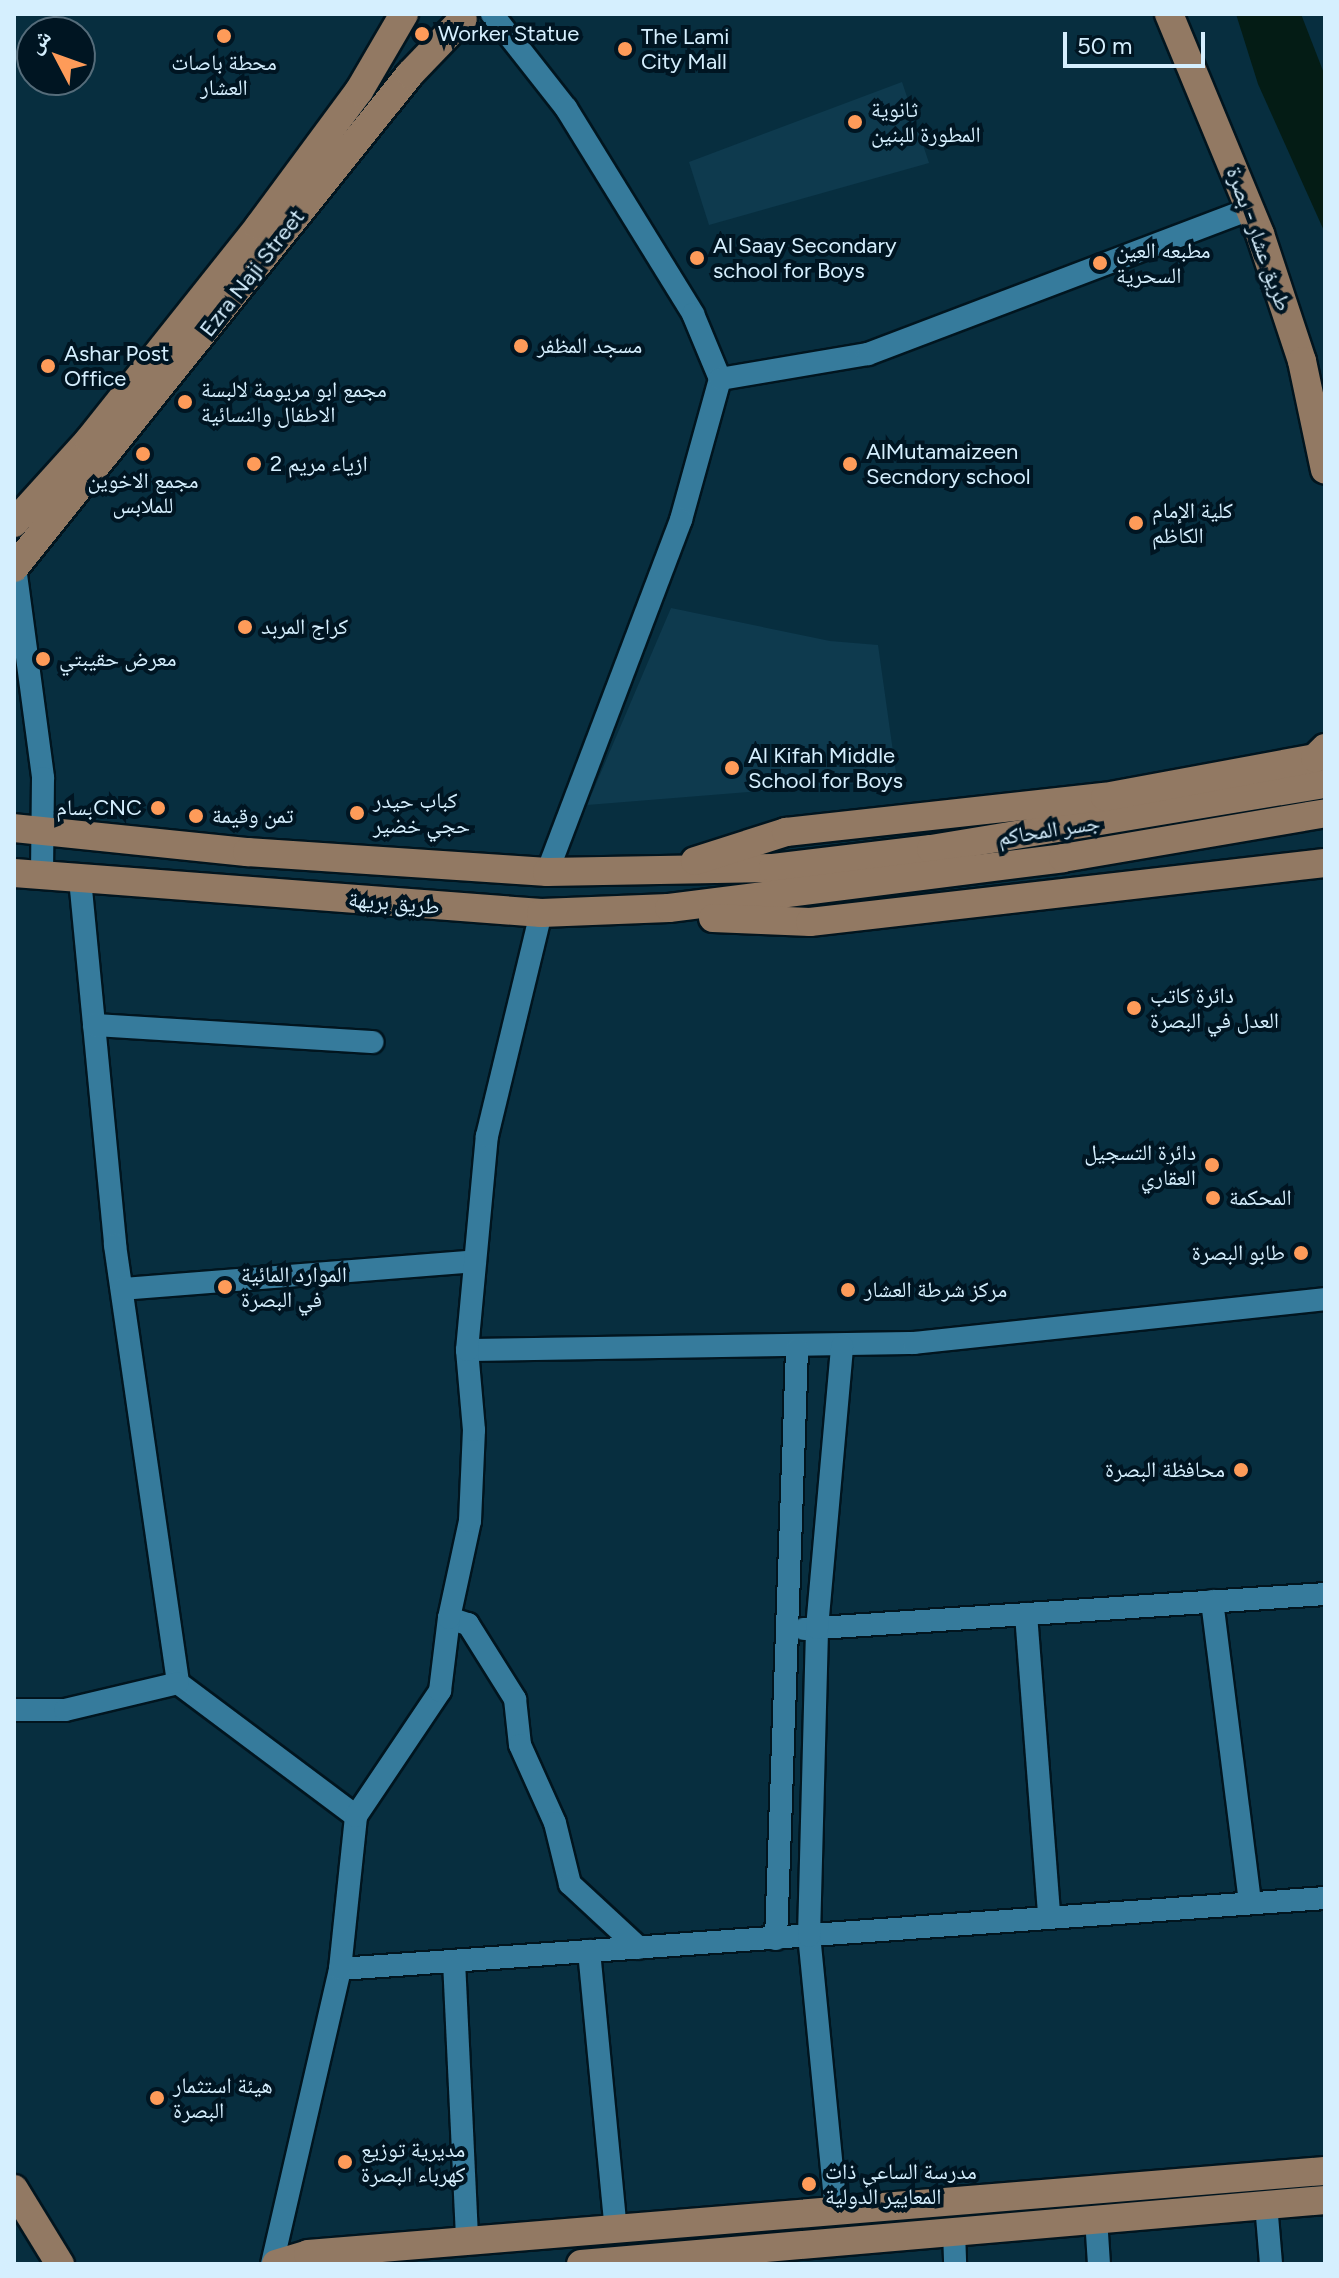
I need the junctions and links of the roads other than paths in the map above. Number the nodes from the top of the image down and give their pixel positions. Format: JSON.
{"nodes":[{"id":1,"x":404,"y":14,"type":"edge"},
{"id":2,"x":492,"y":14,"type":"edge"},
{"id":3,"x":1169,"y":14,"type":"edge"},
{"id":4,"x":461,"y":16,"type":"edge"},
{"id":5,"x":1250,"y":209,"type":"junction"},
{"id":6,"x":720,"y":379,"type":"junction"},
{"id":7,"x":1325,"y":470,"type":"edge"},
{"id":8,"x":14,"y":521,"type":"edge"},
{"id":9,"x":15,"y":568,"type":"edge"},
{"id":10,"x":1325,"y":748,"type":"edge"},
{"id":11,"x":1325,"y":784,"type":"edge"},
{"id":12,"x":1325,"y":813,"type":"edge"},
{"id":13,"x":14,"y":828,"type":"edge"},
{"id":14,"x":43,"y":831,"type":"junction"},
{"id":15,"x":1325,"y":863,"type":"edge"},
{"id":16,"x":773,"y":868,"type":"joint"},
{"id":17,"x":665,"y":871,"type":"junction"},
{"id":18,"x":547,"y":872,"type":"junction"},
{"id":19,"x":28,"y":874,"type":"edge"},
{"id":20,"x":80,"y":879,"type":"junction"},
{"id":21,"x":775,"y":897,"type":"joint"},
{"id":22,"x":669,"y":908,"type":"junction"},
{"id":23,"x":541,"y":913,"type":"junction"},
{"id":24,"x":94,"y":1025,"type":"junction"},
{"id":25,"x":372,"y":1042,"type":"dead end"},
{"id":26,"x":475,"y":1261,"type":"junction"},
{"id":27,"x":122,"y":1289,"type":"junction"},
{"id":28,"x":1325,"y":1299,"type":"edge"},
{"id":29,"x":842,"y":1346,"type":"junction"},
{"id":30,"x":797,"y":1349,"type":"junction"},
{"id":31,"x":467,"y":1350,"type":"junction"},
{"id":32,"x":1325,"y":1594,"type":"edge"},
{"id":33,"x":1212,"y":1601,"type":"junction"},
{"id":34,"x":1026,"y":1614,"type":"junction"},
{"id":35,"x":449,"y":1618,"type":"junction"},
{"id":36,"x":817,"y":1628,"type":"junction"},
{"id":37,"x":787,"y":1629,"type":"junction"},
{"id":38,"x":178,"y":1683,"type":"junction"},
{"id":39,"x":14,"y":1710,"type":"edge"},
{"id":40,"x":356,"y":1816,"type":"junction"},
{"id":41,"x":1325,"y":1898,"type":"edge"},
{"id":42,"x":1250,"y":1902,"type":"junction"},
{"id":43,"x":1049,"y":1914,"type":"junction"},
{"id":44,"x":809,"y":1936,"type":"junction"},
{"id":45,"x":776,"y":1939,"type":"junction"},
{"id":46,"x":639,"y":1948,"type":"junction"},
{"id":47,"x":589,"y":1951,"type":"junction"},
{"id":48,"x":454,"y":1961,"type":"junction"},
{"id":49,"x":340,"y":1969,"type":"junction"},
{"id":50,"x":1325,"y":2171,"type":"edge"},
{"id":51,"x":14,"y":2189,"type":"edge"},
{"id":52,"x":1325,"y":2200,"type":"edge"},
{"id":53,"x":1266,"y":2204,"type":"junction"},
{"id":54,"x":836,"y":2210,"type":"junction"},
{"id":55,"x":1096,"y":2218,"type":"junction"},
{"id":56,"x":616,"y":2231,"type":"junction"},
{"id":57,"x":954,"y":2231,"type":"junction"},
{"id":58,"x":467,"y":2241,"type":"junction"},
{"id":59,"x":838,"y":2241,"type":"junction"},
{"id":60,"x":526,"y":2251,"type":"edge"},
{"id":61,"x":683,"y":2259,"type":"edge"},
{"id":62,"x":60,"y":2264,"type":"edge"},
{"id":63,"x":274,"y":2264,"type":"edge"},
{"id":64,"x":581,"y":2264,"type":"edge"},
{"id":65,"x":955,"y":2264,"type":"edge"},
{"id":66,"x":1099,"y":2264,"type":"edge"},
{"id":67,"x":1271,"y":2264,"type":"edge"}],
"edges":[{"from":1,"to":8,"type":"main road","name":"Ezra Naji Street"},
{"from":2,"to":6,"type":"street"},
{"from":3,"to":5,"type":"main road","name":"طريق عشار - بصرة"},
{"from":4,"to":9,"type":"main road","name":"Ezra Naji Street"},
{"from":5,"to":6,"type":"street"},
{"from":5,"to":7,"type":"main road","name":"طريق عشار - بصرة"},
{"from":6,"to":18,"type":"street"},
{"from":9,"to":14,"type":"street"},
{"from":10,"to":17,"type":"main road"},
{"from":11,"to":16,"type":"main road","name":"جسر المحاكم"},
{"from":12,"to":21,"type":"main road","name":"جسر المحاكم"},
{"from":13,"to":14,"type":"main road","name":"طريق بريهة"},
{"from":14,"to":18,"type":"main road","name":"طريق بريهة"},
{"from":14,"to":19,"type":"street"},
{"from":15,"to":22,"type":"main road"},
{"from":16,"to":17,"type":"main road","name":"طريق بريهة"},
{"from":17,"to":18,"type":"main road","name":"طريق بريهة"},
{"from":19,"to":20,"type":"main road","name":"طريق بريهة"},
{"from":20,"to":23,"type":"main road","name":"طريق بريهة"},
{"from":20,"to":24,"type":"street"},
{"from":21,"to":22,"type":"main road","name":"طريق بريهة"},
{"from":22,"to":23,"type":"main road","name":"طريق بريهة"},
{"from":23,"to":26,"type":"street"},
{"from":24,"to":25,"type":"street"},
{"from":24,"to":27,"type":"street"},
{"from":26,"to":27,"type":"street"},
{"from":26,"to":31,"type":"street"},
{"from":27,"to":38,"type":"street"},
{"from":28,"to":29,"type":"street"},
{"from":29,"to":30,"type":"street"},
{"from":29,"to":36,"type":"street"},
{"from":30,"to":31,"type":"street"},
{"from":30,"to":37,"type":"street"},
{"from":31,"to":35,"type":"street"},
{"from":32,"to":33,"type":"street"},
{"from":33,"to":34,"type":"street"},
{"from":33,"to":42,"type":"street"},
{"from":34,"to":36,"type":"street"},
{"from":34,"to":43,"type":"street"},
{"from":35,"to":40,"type":"street"},
{"from":35,"to":46,"type":"street"},
{"from":36,"to":37,"type":"street"},
{"from":36,"to":44,"type":"street"},
{"from":37,"to":45,"type":"street"},
{"from":38,"to":39,"type":"street"},
{"from":38,"to":40,"type":"street"},
{"from":40,"to":49,"type":"street"},
{"from":41,"to":42,"type":"street"},
{"from":42,"to":43,"type":"street"},
{"from":43,"to":44,"type":"street"},
{"from":44,"to":45,"type":"street"},
{"from":44,"to":54,"type":"street"},
{"from":45,"to":46,"type":"street"},
{"from":46,"to":47,"type":"street"},
{"from":47,"to":48,"type":"street"},
{"from":47,"to":56,"type":"street"},
{"from":48,"to":49,"type":"street"},
{"from":48,"to":58,"type":"street"},
{"from":49,"to":63,"type":"street"},
{"from":50,"to":54,"type":"main road"},
{"from":51,"to":62,"type":"main road"},
{"from":52,"to":53,"type":"main road"},
{"from":53,"to":55,"type":"main road"},
{"from":53,"to":67,"type":"street"},
{"from":54,"to":56,"type":"main road"},
{"from":54,"to":59,"type":"main road"},
{"from":55,"to":57,"type":"main road"},
{"from":55,"to":66,"type":"street"},
{"from":56,"to":60,"type":"main road"},
{"from":57,"to":59,"type":"main road"},
{"from":57,"to":65,"type":"street"},
{"from":58,"to":60,"type":"main road"},
{"from":58,"to":63,"type":"main road"},
{"from":59,"to":61,"type":"main road"},
{"from":61,"to":64,"type":"main road"}]}
